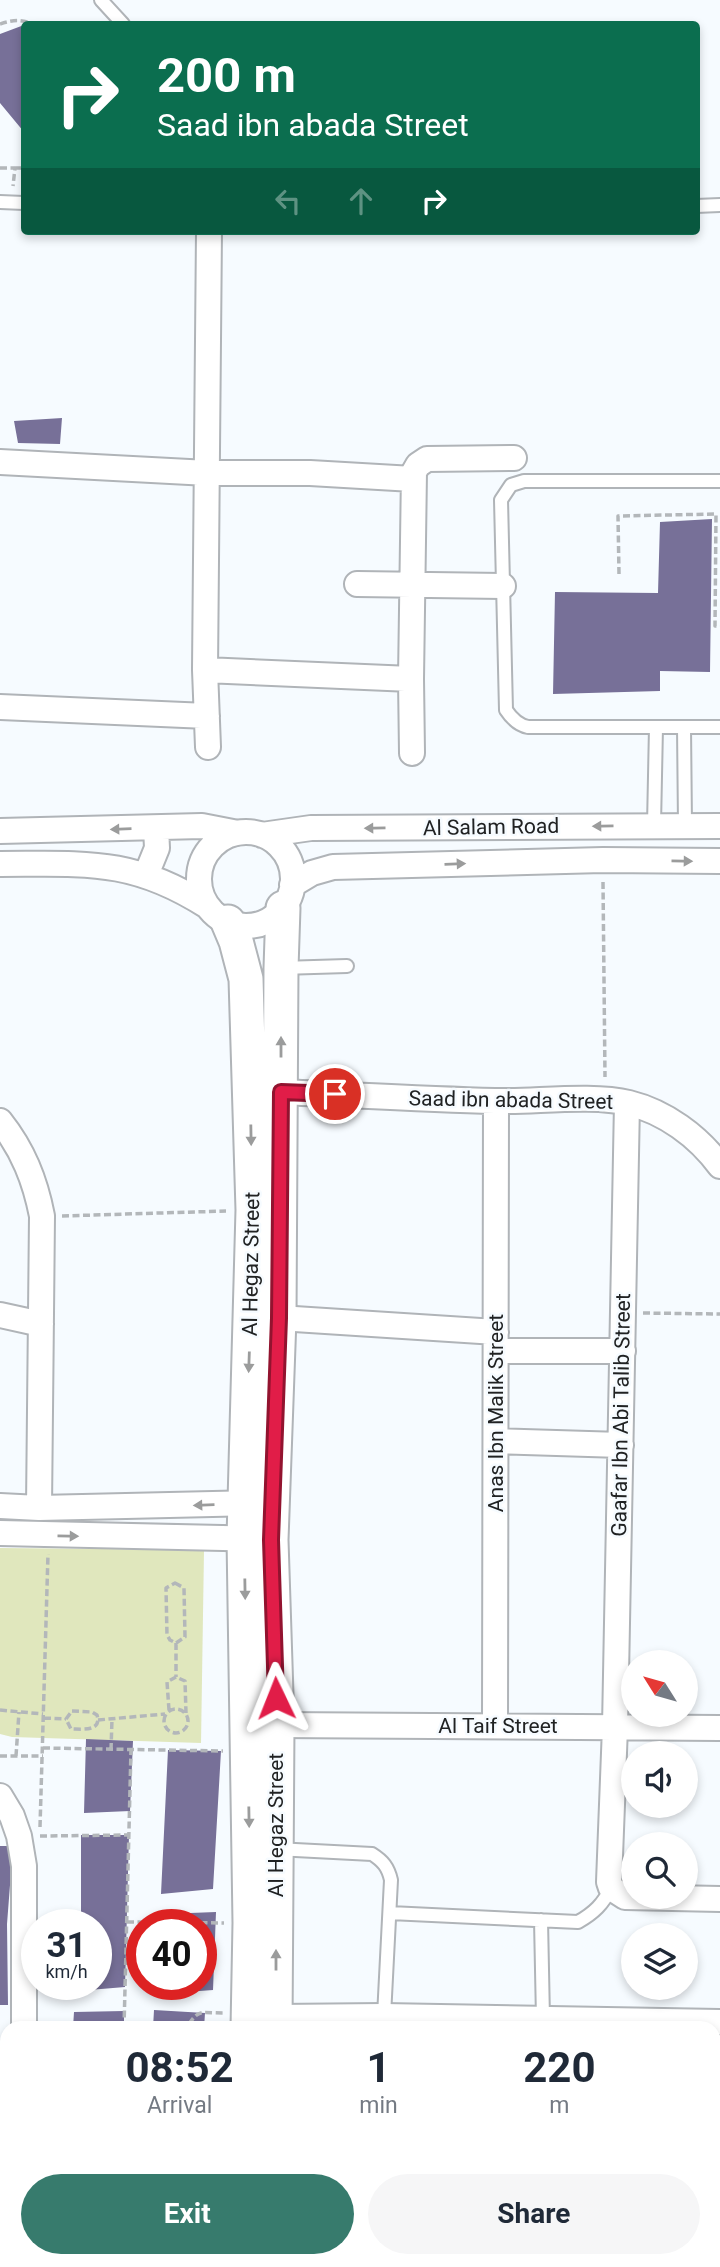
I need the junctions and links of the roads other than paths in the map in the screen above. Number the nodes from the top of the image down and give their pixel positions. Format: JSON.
{"nodes":[{"id":1,"x":101,"y":0,"type":"edge"},
{"id":2,"x":120,"y":21,"type":"edge"},
{"id":3,"x":720,"y":205,"type":"edge"},
{"id":4,"x":700,"y":206,"type":"edge"},
{"id":5,"x":209,"y":235,"type":"edge"},
{"id":6,"x":514,"y":458,"type":"dead end"},
{"id":7,"x":0,"y":462,"type":"edge"},
{"id":8,"x":208,"y":473,"type":"junction"},
{"id":9,"x":413,"y":479,"type":"junction"},
{"id":10,"x":720,"y":481,"type":"edge"},
{"id":11,"x":357,"y":584,"type":"dead end"},
{"id":12,"x":412,"y":585,"type":"junction"},
{"id":13,"x":503,"y":586,"type":"junction"},
{"id":14,"x":205,"y":670,"type":"junction"},
{"id":15,"x":411,"y":679,"type":"junction"},
{"id":16,"x":0,"y":707,"type":"edge"},
{"id":17,"x":207,"y":716,"type":"junction"},
{"id":18,"x":656,"y":727,"type":"junction"},
{"id":19,"x":684,"y":727,"type":"junction"},
{"id":20,"x":720,"y":727,"type":"edge"},
{"id":21,"x":208,"y":747,"type":"dead end"},
{"id":22,"x":412,"y":753,"type":"dead end"},
{"id":23,"x":654,"y":825,"type":"junction"},
{"id":24,"x":685,"y":825,"type":"junction"},
{"id":25,"x":720,"y":826,"type":"edge"},
{"id":26,"x":156,"y":828,"type":"junction"},
{"id":27,"x":0,"y":831,"type":"edge"},
{"id":28,"x":238,"y":832,"type":"junction"},
{"id":29,"x":262,"y":835,"type":"junction"},
{"id":30,"x":717,"y":863,"type":"edge"},
{"id":31,"x":0,"y":864,"type":"edge"},
{"id":32,"x":146,"y":875,"type":"junction"},
{"id":33,"x":288,"y":896,"type":"junction"},
{"id":34,"x":218,"y":914,"type":"junction"},
{"id":35,"x":347,"y":966,"type":"dead end"},
{"id":36,"x":281,"y":968,"type":"junction"},
{"id":37,"x":281,"y":1092,"type":"junction"},
{"id":38,"x":496,"y":1101,"type":"junction"},
{"id":39,"x":616,"y":1102,"type":"junction"},
{"id":40,"x":0,"y":1121,"type":"edge"},
{"id":41,"x":720,"y":1166,"type":"edge"},
{"id":42,"x":0,"y":1315,"type":"edge"},
{"id":43,"x":279,"y":1318,"type":"junction"},
{"id":44,"x":41,"y":1324,"type":"junction"},
{"id":45,"x":496,"y":1341,"type":"junction"},
{"id":46,"x":623,"y":1351,"type":"junction"},
{"id":47,"x":495,"y":1441,"type":"junction"},
{"id":48,"x":621,"y":1445,"type":"junction"},
{"id":49,"x":259,"y":1503,"type":"junction"},
{"id":50,"x":0,"y":1506,"type":"edge"},
{"id":51,"x":39,"y":1508,"type":"junction"},
{"id":52,"x":0,"y":1533,"type":"edge"},
{"id":53,"x":258,"y":1539,"type":"junction"},
{"id":54,"x":277,"y":1725,"type":"junction"},
{"id":55,"x":495,"y":1726,"type":"junction"},
{"id":56,"x":615,"y":1727,"type":"junction"},
{"id":57,"x":720,"y":1728,"type":"edge"},
{"id":58,"x":0,"y":1796,"type":"edge"},
{"id":59,"x":276,"y":1849,"type":"junction"},
{"id":60,"x":611,"y":1888,"type":"junction"},
{"id":61,"x":720,"y":1899,"type":"edge"},
{"id":62,"x":390,"y":1913,"type":"junction"},
{"id":63,"x":541,"y":1920,"type":"junction"},
{"id":64,"x":384,"y":2016,"type":"junction"},
{"id":65,"x":543,"y":2019,"type":"junction"},
{"id":66,"x":24,"y":2021,"type":"edge"},
{"id":67,"x":262,"y":2021,"type":"edge"},
{"id":68,"x":262,"y":2021,"type":"edge"},
{"id":69,"x":282,"y":2021,"type":"edge"},
{"id":70,"x":661,"y":2021,"type":"edge"}],
"edges":[{"from":1,"to":2,"type":"lane"},
{"from":3,"to":4,"type":"lane"},
{"from":5,"to":8,"type":"street"},
{"from":6,"to":9,"type":"street"},
{"from":7,"to":8,"type":"street"},
{"from":8,"to":9,"type":"street"},
{"from":8,"to":14,"type":"street"},
{"from":9,"to":12,"type":"street"},
{"from":10,"to":13,"type":"lane"},
{"from":11,"to":12,"type":"street"},
{"from":12,"to":13,"type":"street"},
{"from":12,"to":15,"type":"street"},
{"from":13,"to":18,"type":"lane"},
{"from":14,"to":15,"type":"street"},
{"from":14,"to":17,"type":"street"},
{"from":15,"to":22,"type":"street"},
{"from":16,"to":17,"type":"street"},
{"from":17,"to":21,"type":"street"},
{"from":18,"to":19,"type":"lane"},
{"from":18,"to":23,"type":"lane"},
{"from":19,"to":20,"type":"lane"},
{"from":19,"to":24,"type":"lane"},
{"from":23,"to":24,"type":"street","name":"Al Salam Road"},
{"from":23,"to":29,"type":"street","name":"Al Salam Road","one_way":true},
{"from":24,"to":25,"type":"street","name":"Al Salam Road"},
{"from":26,"to":27,"type":"street","one_way":true},
{"from":26,"to":28,"type":"street"},
{"from":26,"to":32,"type":"street"},
{"from":28,"to":29,"type":"street"},
{"from":28,"to":34,"type":"street"},
{"from":29,"to":33,"type":"street"},
{"from":33,"to":30,"type":"street","name":"Al Salam Road","one_way":true},
{"from":31,"to":32,"type":"street"},
{"from":32,"to":34,"type":"street"},
{"from":33,"to":34,"type":"street"},
{"from":33,"to":36,"type":"street","name":"Al Hegaz Street"},
{"from":34,"to":49,"type":"street","name":"Al Hegaz Street","one_way":true},
{"from":35,"to":36,"type":"lane"},
{"from":37,"to":36,"type":"street","name":"Al Hegaz Street","one_way":true},
{"from":37,"to":38,"type":"street","name":"Saad ibn abada Street"},
{"from":37,"to":43,"type":"street","name":"Al Hegaz Street"},
{"from":38,"to":39,"type":"street","name":"Saad ibn abada Street"},
{"from":38,"to":45,"type":"street","name":"Anas Ibn Malik Street"},
{"from":39,"to":41,"type":"street","name":"Saad ibn abada Street"},
{"from":39,"to":46,"type":"street","name":"Gaafar Ibn Abi Talib Street"},
{"from":40,"to":44,"type":"street"},
{"from":42,"to":44,"type":"street"},
{"from":43,"to":45,"type":"street"},
{"from":43,"to":49,"type":"street","name":"Al Hegaz Street"},
{"from":44,"to":51,"type":"street"},
{"from":45,"to":46,"type":"street"},
{"from":45,"to":47,"type":"street","name":"Anas Ibn Malik Street"},
{"from":46,"to":48,"type":"street","name":"Gaafar Ibn Abi Talib Street"},
{"from":47,"to":48,"type":"street"},
{"from":47,"to":55,"type":"street","name":"Anas Ibn Malik Street"},
{"from":48,"to":56,"type":"street","name":"Gaafar Ibn Abi Talib Street"},
{"from":49,"to":51,"type":"street","one_way":true},
{"from":49,"to":53,"type":"street","name":"Al Hegaz Street"},
{"from":50,"to":51,"type":"street"},
{"from":52,"to":53,"type":"street","one_way":true},
{"from":53,"to":54,"type":"street","name":"Al Hegaz Street"},
{"from":53,"to":67,"type":"street","name":"Al Hegaz Street","one_way":true},
{"from":54,"to":55,"type":"street","name":"Al Taif Street"},
{"from":54,"to":59,"type":"street","name":"Al Hegaz Street"},
{"from":55,"to":56,"type":"street","name":"Al Taif Street"},
{"from":56,"to":57,"type":"street","name":"Al Taif Street"},
{"from":56,"to":60,"type":"street","name":"Gaafar Ibn Abi Talib Street"},
{"from":58,"to":66,"type":"street"},
{"from":59,"to":62,"type":"lane"},
{"from":68,"to":59,"type":"street","name":"Al Hegaz Street","one_way":true},
{"from":60,"to":61,"type":"street"},
{"from":60,"to":63,"type":"lane"},
{"from":62,"to":63,"type":"lane"},
{"from":62,"to":64,"type":"lane"},
{"from":63,"to":65,"type":"lane"},
{"from":64,"to":65,"type":"street"},
{"from":64,"to":69,"type":"street"},
{"from":65,"to":70,"type":"street"}]}
